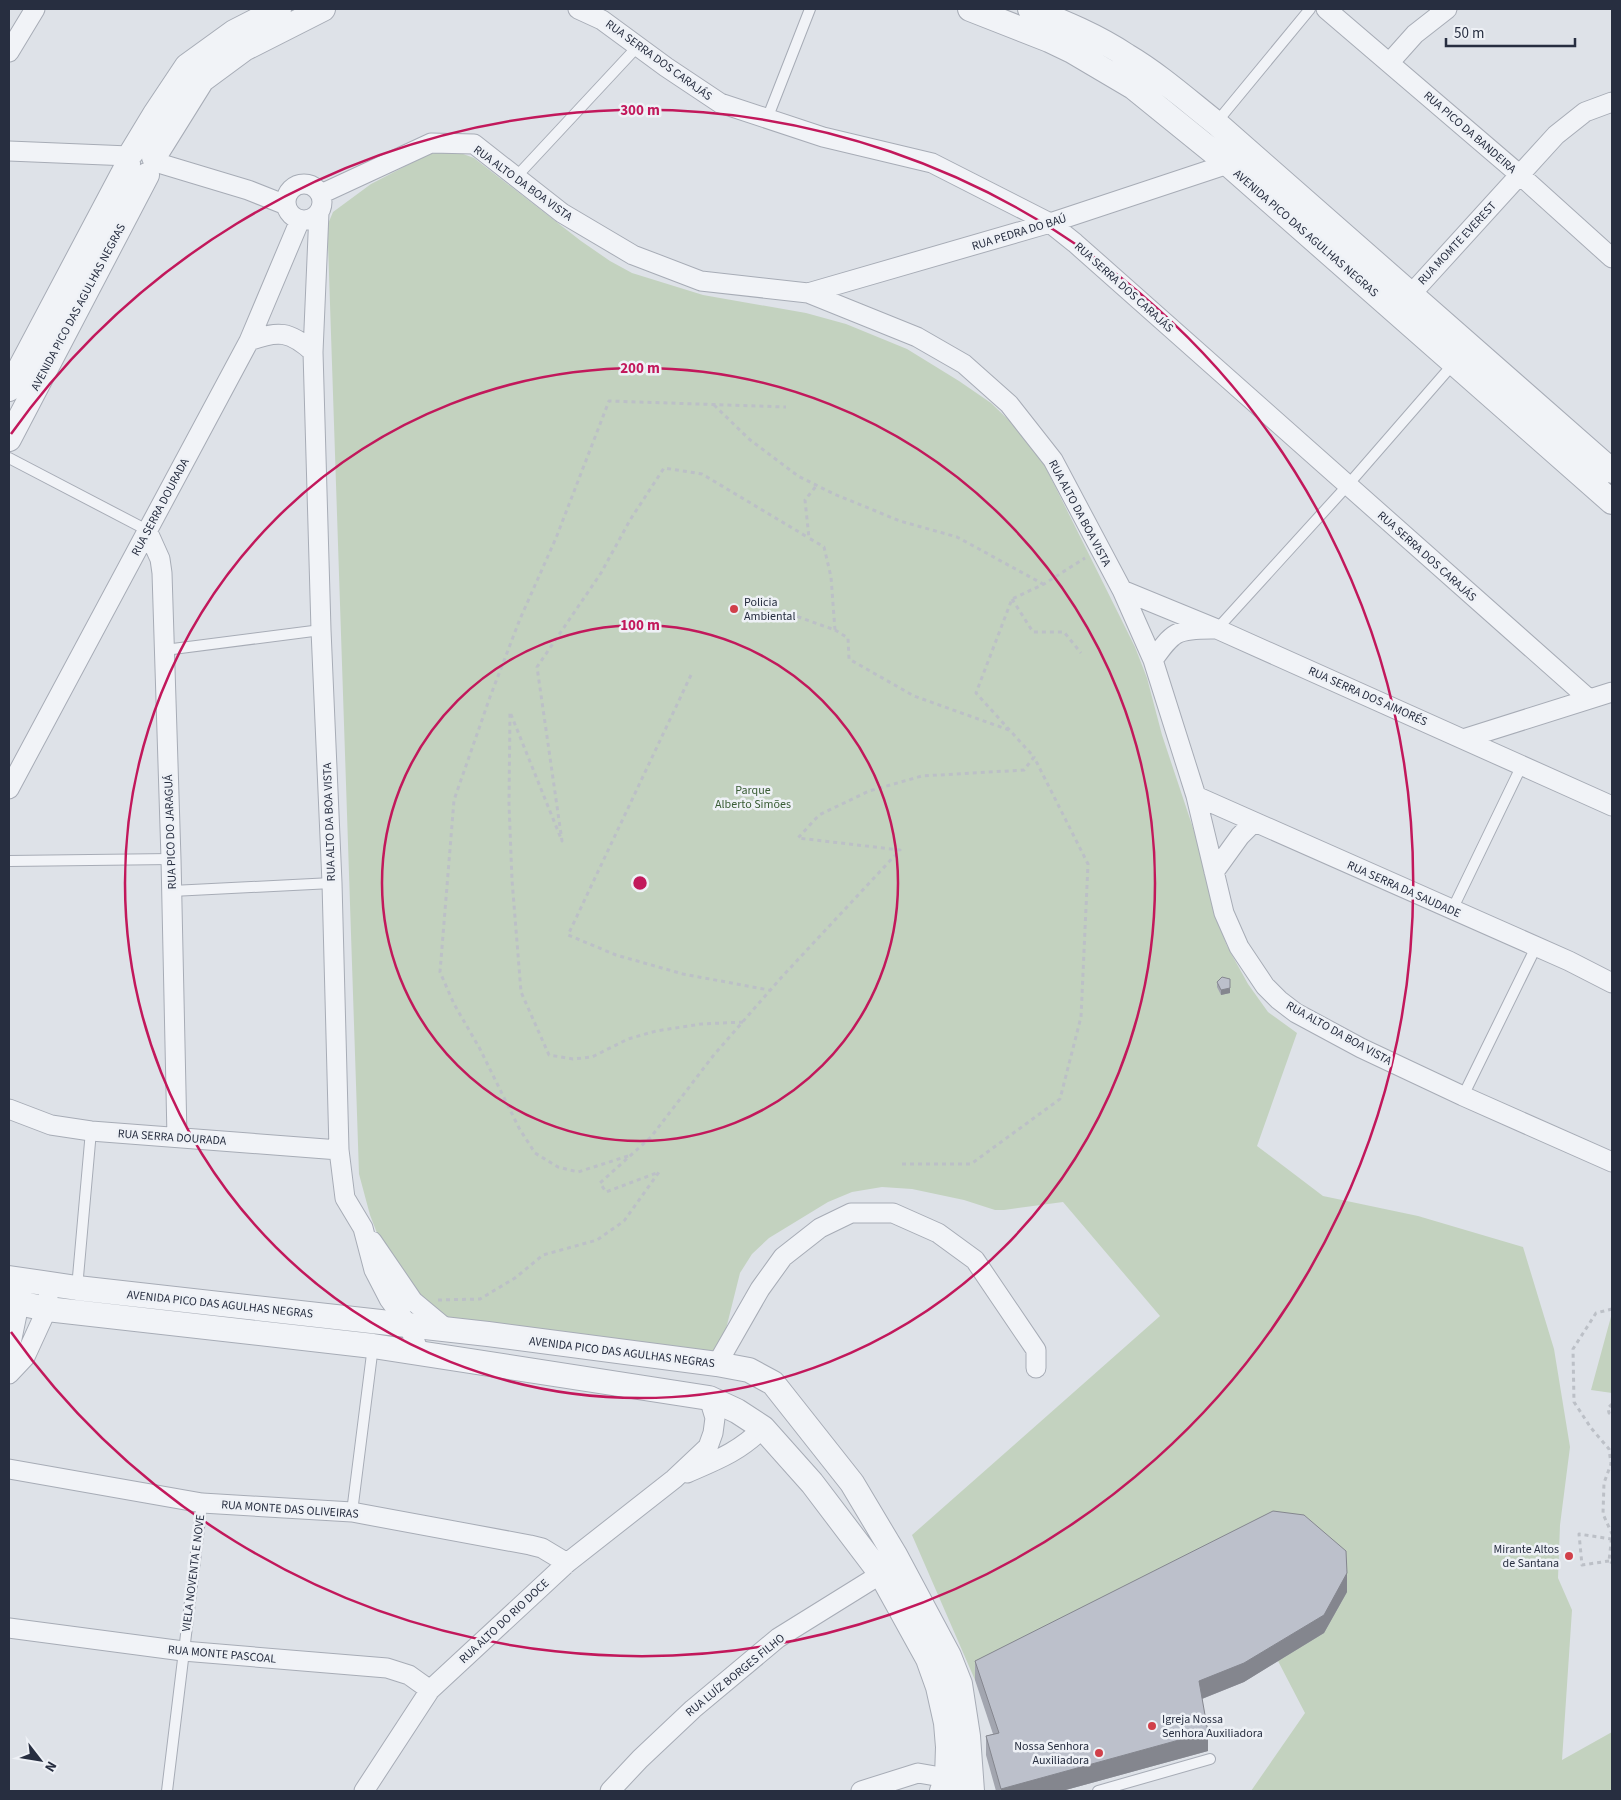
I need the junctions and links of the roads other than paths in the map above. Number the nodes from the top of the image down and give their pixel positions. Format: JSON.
{"nodes":[{"id":1,"x":35,"y":9,"type":"edge"},
{"id":2,"x":279,"y":9,"type":"edge"},
{"id":3,"x":323,"y":9,"type":"edge"},
{"id":4,"x":578,"y":9,"type":"edge"},
{"id":5,"x":810,"y":9,"type":"edge"},
{"id":6,"x":970,"y":9,"type":"edge"},
{"id":7,"x":1030,"y":9,"type":"edge"},
{"id":8,"x":1310,"y":9,"type":"edge"},
{"id":9,"x":1326,"y":9,"type":"edge"},
{"id":10,"x":1447,"y":9,"type":"edge"},
{"id":11,"x":638,"y":46,"type":"junction"},
{"id":12,"x":9,"y":52,"type":"edge"},
{"id":13,"x":1390,"y":62,"type":"junction"},
{"id":14,"x":1612,"y":102,"type":"edge"},
{"id":15,"x":767,"y":119,"type":"junction"},
{"id":16,"x":1216,"y":123,"type":"junction"},
{"id":17,"x":9,"y":151,"type":"edge"},
{"id":18,"x":141,"y":161,"type":"junction"},
{"id":19,"x":1228,"y":164,"type":"junction"},
{"id":20,"x":1520,"y":175,"type":"junction"},
{"id":21,"x":516,"y":177,"type":"junction"},
{"id":22,"x":296,"y":185,"type":"junction"},
{"id":23,"x":248,"y":190,"type":"junction"},
{"id":24,"x":286,"y":205,"type":"junction"},
{"id":25,"x":312,"y":211,"type":"junction"},
{"id":26,"x":1050,"y":223,"type":"junction"},
{"id":27,"x":1612,"y":258,"type":"edge"},
{"id":28,"x":808,"y":293,"type":"junction"},
{"id":29,"x":1403,"y":302,"type":"junction"},
{"id":30,"x":249,"y":341,"type":"junction"},
{"id":31,"x":313,"y":352,"type":"junction"},
{"id":32,"x":1454,"y":363,"type":"junction"},
{"id":33,"x":9,"y":389,"type":"edge"},
{"id":34,"x":9,"y":439,"type":"edge"},
{"id":35,"x":9,"y":458,"type":"edge"},
{"id":36,"x":1607,"y":463,"type":"edge"},
{"id":37,"x":1347,"y":486,"type":"junction"},
{"id":38,"x":1612,"y":502,"type":"edge"},
{"id":39,"x":148,"y":530,"type":"junction"},
{"id":40,"x":1122,"y":590,"type":"junction"},
{"id":41,"x":1217,"y":629,"type":"junction"},
{"id":42,"x":321,"y":630,"type":"junction"},
{"id":43,"x":164,"y":650,"type":"junction"},
{"id":44,"x":1153,"y":660,"type":"junction"},
{"id":45,"x":1612,"y":692,"type":"edge"},
{"id":46,"x":1588,"y":700,"type":"junction"},
{"id":47,"x":1463,"y":739,"type":"junction"},
{"id":48,"x":1522,"y":765,"type":"junction"},
{"id":49,"x":9,"y":789,"type":"edge"},
{"id":50,"x":1196,"y":796,"type":"junction"},
{"id":51,"x":1612,"y":806,"type":"edge"},
{"id":52,"x":1254,"y":822,"type":"junction"},
{"id":53,"x":171,"y":859,"type":"junction"},
{"id":54,"x":9,"y":861,"type":"edge"},
{"id":55,"x":1214,"y":872,"type":"junction"},
{"id":56,"x":332,"y":883,"type":"junction"},
{"id":57,"x":172,"y":891,"type":"junction"},
{"id":58,"x":1452,"y":910,"type":"junction"},
{"id":59,"x":1536,"y":947,"type":"junction"},
{"id":60,"x":1612,"y":982,"type":"edge"},
{"id":61,"x":1463,"y":1096,"type":"junction"},
{"id":62,"x":9,"y":1109,"type":"edge"},
{"id":63,"x":91,"y":1131,"type":"junction"},
{"id":64,"x":177,"y":1137,"type":"junction"},
{"id":65,"x":339,"y":1150,"type":"junction"},
{"id":66,"x":1612,"y":1162,"type":"edge"},
{"id":67,"x":363,"y":1228,"type":"junction"},
{"id":68,"x":48,"y":1285,"type":"junction"},
{"id":69,"x":77,"y":1288,"type":"junction"},
{"id":70,"x":15,"y":1291,"type":"edge"},
{"id":71,"x":47,"y":1308,"type":"junction"},
{"id":72,"x":409,"y":1326,"type":"junction"},
{"id":73,"x":449,"y":1331,"type":"junction"},
{"id":74,"x":373,"y":1346,"type":"junction"},
{"id":75,"x":419,"y":1352,"type":"junction"},
{"id":76,"x":9,"y":1353,"type":"edge"},
{"id":77,"x":717,"y":1364,"type":"junction"},
{"id":78,"x":1036,"y":1368,"type":"dead end"},
{"id":79,"x":9,"y":1374,"type":"edge"},
{"id":80,"x":709,"y":1398,"type":"junction"},
{"id":81,"x":786,"y":1399,"type":"junction"},
{"id":82,"x":763,"y":1428,"type":"junction"},
{"id":83,"x":9,"y":1469,"type":"edge"},
{"id":84,"x":674,"y":1478,"type":"junction"},
{"id":85,"x":202,"y":1503,"type":"junction"},
{"id":86,"x":352,"y":1512,"type":"junction"},
{"id":87,"x":567,"y":1563,"type":"junction"},
{"id":88,"x":888,"y":1564,"type":"junction"},
{"id":89,"x":9,"y":1628,"type":"edge"},
{"id":90,"x":183,"y":1651,"type":"junction"},
{"id":91,"x":430,"y":1690,"type":"junction"},
{"id":92,"x":1210,"y":1758,"type":"dead end"},
{"id":93,"x":945,"y":1784,"type":"edge"},
{"id":94,"x":167,"y":1791,"type":"edge"},
{"id":95,"x":364,"y":1791,"type":"edge"},
{"id":96,"x":610,"y":1791,"type":"edge"},
{"id":97,"x":861,"y":1791,"type":"edge"},
{"id":98,"x":972,"y":1791,"type":"edge"},
{"id":99,"x":1098,"y":1791,"type":"edge"}],
"edges":[{"from":1,"to":12,"type":"street"},
{"from":2,"to":18,"type":"street","name":"AVENIDA PICO DAS AGULHAS NEGRAS"},
{"from":3,"to":18,"type":"street","name":"AVENIDA PICO DAS AGULHAS NEGRAS"},
{"from":4,"to":11,"type":"street","name":"RUA SERRA DOS CARAJÁS"},
{"from":5,"to":15,"type":"lane"},
{"from":6,"to":19,"type":"street","name":"AVENIDA PICO DAS AGULHAS NEGRAS"},
{"from":7,"to":16,"type":"street","name":"AVENIDA PICO DAS AGULHAS NEGRAS"},
{"from":8,"to":16,"type":"lane"},
{"from":9,"to":13,"type":"street","name":"RUA PICO DA BANDEIRA"},
{"from":10,"to":13,"type":"street"},
{"from":11,"to":15,"type":"street","name":"RUA SERRA DOS CARAJÁS"},
{"from":11,"to":21,"type":"lane"},
{"from":13,"to":20,"type":"street","name":"RUA PICO DA BANDEIRA"},
{"from":14,"to":20,"type":"street","name":"RUA MOMTE EVEREST"},
{"from":15,"to":26,"type":"street","name":"RUA SERRA DOS CARAJÁS"},
{"from":16,"to":29,"type":"street","name":"AVENIDA PICO DAS AGULHAS NEGRAS"},
{"from":17,"to":18,"type":"street"},
{"from":18,"to":23,"type":"street"},
{"from":18,"to":33,"type":"street","name":"AVENIDA PICO DAS AGULHAS NEGRAS"},
{"from":18,"to":34,"type":"street","name":"AVENIDA PICO DAS AGULHAS NEGRAS"},
{"from":19,"to":26,"type":"street","name":"RUA PEDRA DO BAÚ"},
{"from":19,"to":29,"type":"street","name":"AVENIDA PICO DAS AGULHAS NEGRAS"},
{"from":20,"to":27,"type":"street","name":"RUA PICO DA BANDEIRA"},
{"from":20,"to":29,"type":"street","name":"RUA MOMTE EVEREST"},
{"from":21,"to":25,"type":"street","name":"RUA ALTO DA BOA VISTA"},
{"from":21,"to":28,"type":"street","name":"RUA ALTO DA BOA VISTA"},
{"from":22,"to":23,"type":"street"},
{"from":22,"to":24,"type":"street"},
{"from":22,"to":25,"type":"street"},
{"from":23,"to":24,"type":"street"},
{"from":24,"to":25,"type":"street"},
{"from":25,"to":30,"type":"street","name":"RUA SERRA DOURADA"},
{"from":25,"to":31,"type":"street","name":"RUA ALTO DA BOA VISTA"},
{"from":26,"to":28,"type":"street","name":"RUA PEDRA DO BAÚ"},
{"from":26,"to":37,"type":"street","name":"RUA SERRA DOS CARAJÁS"},
{"from":28,"to":40,"type":"street","name":"RUA ALTO DA BOA VISTA"},
{"from":29,"to":32,"type":"street","name":"AVENIDA PICO DAS AGULHAS NEGRAS"},
{"from":29,"to":36,"type":"street","name":"AVENIDA PICO DAS AGULHAS NEGRAS"},
{"from":30,"to":31,"type":"street"},
{"from":30,"to":39,"type":"street","name":"RUA SERRA DOURADA"},
{"from":31,"to":42,"type":"street","name":"RUA ALTO DA BOA VISTA"},
{"from":32,"to":37,"type":"lane"},
{"from":32,"to":38,"type":"street","name":"AVENIDA PICO DAS AGULHAS NEGRAS"},
{"from":35,"to":39,"type":"lane"},
{"from":37,"to":41,"type":"lane"},
{"from":37,"to":46,"type":"street","name":"RUA SERRA DOS CARAJÁS"},
{"from":39,"to":43,"type":"street","name":"RUA PICO DO JARAGUÁ"},
{"from":39,"to":49,"type":"street","name":"RUA SERRA DOURADA"},
{"from":40,"to":41,"type":"street","name":"RUA SERRA DOS AIMORÉS"},
{"from":40,"to":44,"type":"street","name":"RUA ALTO DA BOA VISTA"},
{"from":41,"to":44,"type":"street"},
{"from":41,"to":47,"type":"street","name":"RUA SERRA DOS AIMORÉS"},
{"from":42,"to":43,"type":"lane"},
{"from":42,"to":56,"type":"street","name":"RUA ALTO DA BOA VISTA"},
{"from":43,"to":53,"type":"street","name":"RUA PICO DO JARAGUÁ"},
{"from":44,"to":50,"type":"street","name":"RUA ALTO DA BOA VISTA"},
{"from":45,"to":46,"type":"street"},
{"from":46,"to":47,"type":"street"},
{"from":47,"to":48,"type":"street","name":"RUA SERRA DOS AIMORÉS"},
{"from":48,"to":51,"type":"street","name":"RUA SERRA DOS AIMORÉS"},
{"from":48,"to":58,"type":"lane"},
{"from":50,"to":52,"type":"street","name":"RUA SERRA DA SAUDADE"},
{"from":50,"to":55,"type":"street","name":"RUA ALTO DA BOA VISTA"},
{"from":52,"to":55,"type":"street"},
{"from":52,"to":58,"type":"street","name":"RUA SERRA DA SAUDADE"},
{"from":53,"to":54,"type":"lane"},
{"from":53,"to":57,"type":"street","name":"RUA PICO DO JARAGUÁ"},
{"from":55,"to":61,"type":"street","name":"RUA ALTO DA BOA VISTA"},
{"from":56,"to":57,"type":"lane"},
{"from":56,"to":65,"type":"street","name":"RUA ALTO DA BOA VISTA"},
{"from":57,"to":64,"type":"street","name":"RUA PICO DO JARAGUÁ"},
{"from":58,"to":59,"type":"street","name":"RUA SERRA DA SAUDADE"},
{"from":59,"to":60,"type":"street","name":"RUA SERRA DA SAUDADE"},
{"from":59,"to":61,"type":"lane"},
{"from":61,"to":66,"type":"street","name":"RUA ALTO DA BOA VISTA"},
{"from":62,"to":63,"type":"street","name":"RUA SERRA DOURADA"},
{"from":63,"to":64,"type":"street","name":"RUA SERRA DOURADA"},
{"from":63,"to":69,"type":"lane"},
{"from":64,"to":65,"type":"street","name":"RUA SERRA DOURADA"},
{"from":65,"to":67,"type":"street","name":"RUA ALTO DA BOA VISTA"},
{"from":67,"to":72,"type":"street","name":"RUA ALTO DA BOA VISTA"},
{"from":67,"to":73,"type":"street"},
{"from":68,"to":69,"type":"street","name":"AVENIDA PICO DAS AGULHAS NEGRAS"},
{"from":68,"to":70,"type":"street","name":"AVENIDA PICO DAS AGULHAS NEGRAS"},
{"from":68,"to":71,"type":"street"},
{"from":69,"to":72,"type":"street","name":"AVENIDA PICO DAS AGULHAS NEGRAS"},
{"from":70,"to":71,"type":"street","name":"AVENIDA PICO DAS AGULHAS NEGRAS"},
{"from":70,"to":76,"type":"street"},
{"from":71,"to":74,"type":"street","name":"AVENIDA PICO DAS AGULHAS NEGRAS"},
{"from":71,"to":79,"type":"street"},
{"from":72,"to":73,"type":"street","name":"AVENIDA PICO DAS AGULHAS NEGRAS"},
{"from":72,"to":75,"type":"street","name":"RUA ALTO DA BOA VISTA"},
{"from":73,"to":77,"type":"street","name":"AVENIDA PICO DAS AGULHAS NEGRAS"},
{"from":74,"to":75,"type":"street","name":"AVENIDA PICO DAS AGULHAS NEGRAS"},
{"from":74,"to":86,"type":"lane"},
{"from":75,"to":80,"type":"street","name":"AVENIDA PICO DAS AGULHAS NEGRAS"},
{"from":77,"to":78,"type":"street"},
{"from":77,"to":80,"type":"street"},
{"from":77,"to":81,"type":"street","name":"AVENIDA PICO DAS AGULHAS NEGRAS"},
{"from":80,"to":82,"type":"street","name":"AVENIDA PICO DAS AGULHAS NEGRAS"},
{"from":80,"to":84,"type":"street"},
{"from":81,"to":82,"type":"street"},
{"from":81,"to":88,"type":"street","name":"AVENIDA PICO DAS AGULHAS NEGRAS"},
{"from":82,"to":84,"type":"street"},
{"from":82,"to":88,"type":"street","name":"AVENIDA PICO DAS AGULHAS NEGRAS"},
{"from":83,"to":85,"type":"street","name":"RUA MONTE DAS OLIVEIRAS"},
{"from":84,"to":87,"type":"street","name":"RUA ALTO DO RIO DOCE"},
{"from":85,"to":86,"type":"street","name":"RUA MONTE DAS OLIVEIRAS"},
{"from":85,"to":90,"type":"lane","name":"VIELA NOVENTA E NOVE"},
{"from":86,"to":87,"type":"street","name":"RUA MONTE DAS OLIVEIRAS"},
{"from":87,"to":91,"type":"street","name":"RUA ALTO DO RIO DOCE"},
{"from":88,"to":93,"type":"street","name":"AVENIDA PICO DAS AGULHAS NEGRAS"},
{"from":88,"to":96,"type":"street","name":"RUA LUÍZ BORGES FILHO"},
{"from":88,"to":98,"type":"street","name":"AVENIDA PICO DAS AGULHAS NEGRAS"},
{"from":89,"to":90,"type":"street","name":"RUA MONTE PASCOAL"},
{"from":90,"to":91,"type":"street","name":"RUA MONTE PASCOAL"},
{"from":90,"to":94,"type":"lane","name":"VIELA NOVENTA E NOVE"},
{"from":91,"to":95,"type":"street","name":"RUA ALTO DO RIO DOCE"},
{"from":92,"to":99,"type":"lane"},
{"from":93,"to":97,"type":"street"},
{"from":93,"to":98,"type":"street"}]}
